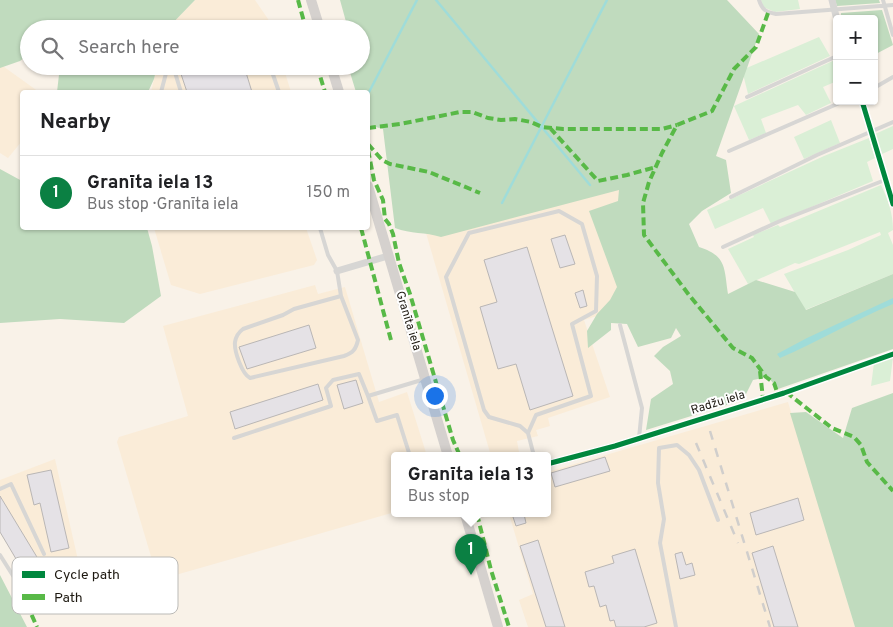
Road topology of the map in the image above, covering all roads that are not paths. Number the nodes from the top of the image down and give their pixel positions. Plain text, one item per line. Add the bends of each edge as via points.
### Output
1 (311, 0) edge
2 (759, 0) edge
3 (832, 0) edge
4 (883, 0) edge
5 (893, 5) edge
6 (884, 6) junction
7 (834, 10) junction
8 (836, 15) edge
9 (317, 20) edge
10 (893, 35) edge
11 (833, 58) edge
12 (166, 75) edge
13 (176, 75) edge
14 (273, 75) edge
15 (334, 75) edge
16 (893, 77) edge
17 (878, 86) edge
18 (162, 90) edge
19 (180, 90) edge
20 (277, 90) edge
21 (338, 90) edge
22 (747, 97) dead end
23 (835, 105) edge
24 (863, 105) edge
25 (893, 122) edge
26 (871, 133) junction
27 (728, 151) dead end
28 (885, 180) junction
29 (370, 193) edge
30 (731, 197) dead end
31 (893, 204) edge
32 (321, 230) edge
33 (723, 247) dead end
34 (388, 256) junction
35 (337, 271) junction
36 (341, 296) junction
37 (620, 325) dead end
38 (893, 354) edge
39 (425, 379) junction
40 (368, 396) junction
41 (528, 433) junction
42 (234, 438) dead end
43 (639, 438) junction
44 (409, 452) edge
45 (447, 452) edge
46 (533, 452) edge
47 (551, 463) edge
48 (0, 488) edge
49 (466, 517) edge
50 (718, 520) dead end
51 (44, 554) dead end
52 (0, 555) edge
53 (12, 574) edge
54 (498, 627) edge
55 (676, 627) edge

1 - 9 main road
2 - 7 lane via 767,13
3 - 7 street
4 - 6 lane
5 - 6 lane
6 - 7 lane
6 - 10 lane
7 - 8 street
11 - 22 lane
12 - 18 lane
13 - 19 lane
14 - 20 lane
15 - 21 main road
16 - 17 lane
23 - 27 lane
24 - 26 street
25 - 26 lane
26 - 28 street
26 - 30 lane
28 - 31 street
28 - 33 lane
29 - 34 main road, Granīta iela
32 - 35 lane
34 - 35 street
34 - 39 main road, Granīta iela
35 - 36 lane
36 - 36 lane via 358,340 354,351 250,378 245,376 235,344 243,329 291,310
37 - 43 lane via 642,408
38 - 43 street, Radžu iela via 784,393
39 - 40 lane
39 - 45 main road, Granīta iela
40 - 42 lane via 359,374 333,380 326,388 331,406
40 - 44 lane via 377,422 397,415
41 - 41 lane via 520,426 489,416 484,410 446,277 469,233 559,211 582,224 597,276 596,310 572,324 592,396 536,415
41 - 46 lane
43 - 47 street, Radžu iela
48 - 51 lane via 11,484
49 - 54 main road
50 - 55 lane via 699,470 689,454 677,445 660,448 658,483 664,519 660,543
52 - 53 lane

